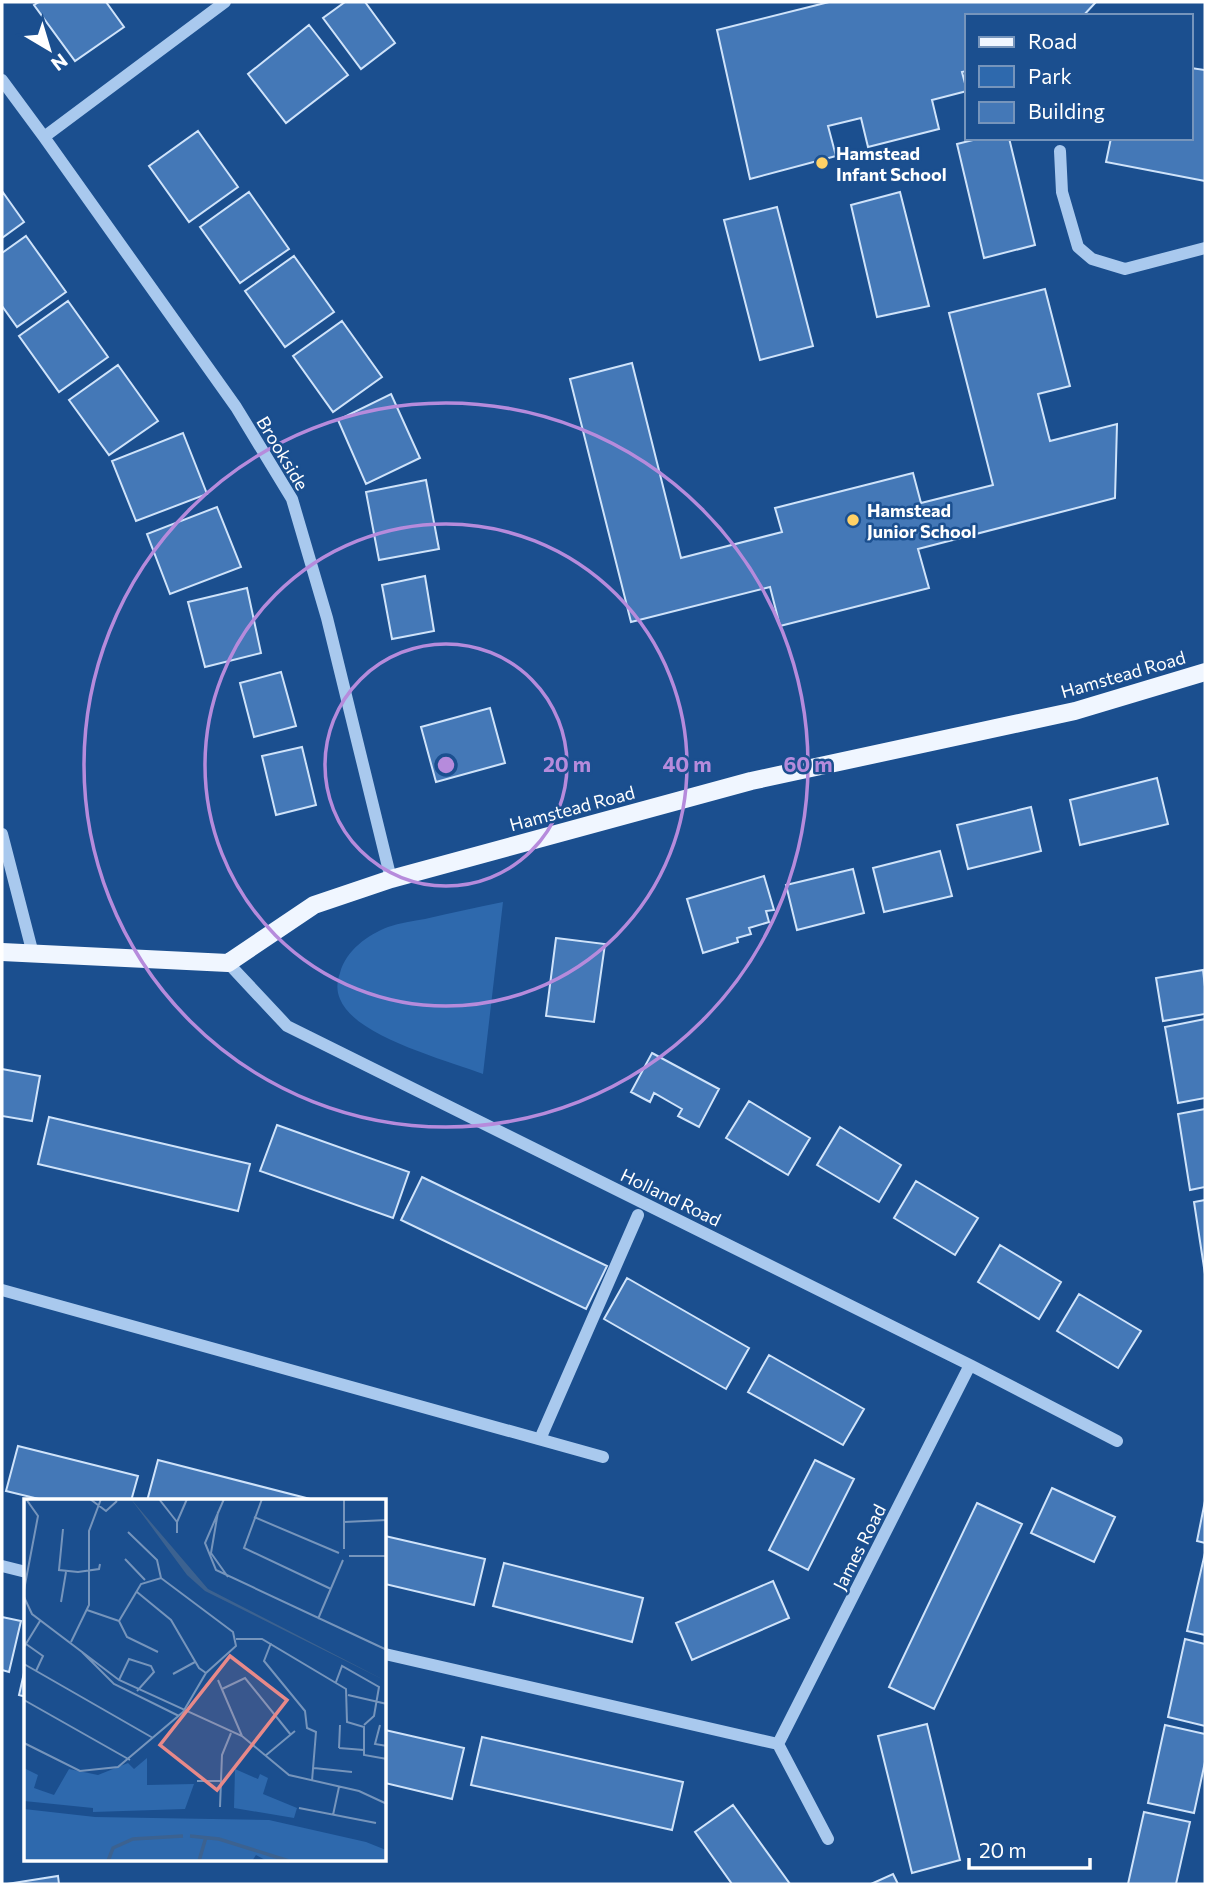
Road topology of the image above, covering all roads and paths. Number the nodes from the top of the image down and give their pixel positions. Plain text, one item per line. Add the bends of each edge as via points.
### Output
1 (225, 2) edge
2 (2, 80) edge
3 (44, 137) junction
4 (1060, 151) dead end
5 (1205, 248) edge
6 (1205, 672) edge
7 (2, 834) edge
8 (391, 879) junction
9 (2, 952) edge
10 (33, 954) junction
11 (228, 963) junction
12 (638, 1215) dead end
13 (2, 1290) edge
14 (970, 1365) junction
15 (540, 1439) junction
16 (1117, 1441) dead end
17 (603, 1457) dead end
18 (2, 1566) edge
19 (24, 1572) edge
20 (387, 1654) edge
21 (778, 1744) junction
22 (828, 1839) dead end

1 - 3 street
2 - 3 street, Brookside
3 - 8 street, Brookside via 236,407 292,499 327,618
4 - 5 street via 1062,192 1078,247 1093,259 1125,269
6 - 8 main road, Hamstead Road via 1075,711 751,781
7 - 10 street
8 - 11 main road, Hamstead Road via 314,905
9 - 10 main road
10 - 11 main road
11 - 14 street, Holland Road via 287,1026
12 - 15 street
13 - 15 street
14 - 16 street, Holland Road
14 - 21 street, James Road
15 - 17 street
18 - 19 street
20 - 21 street
21 - 22 street

